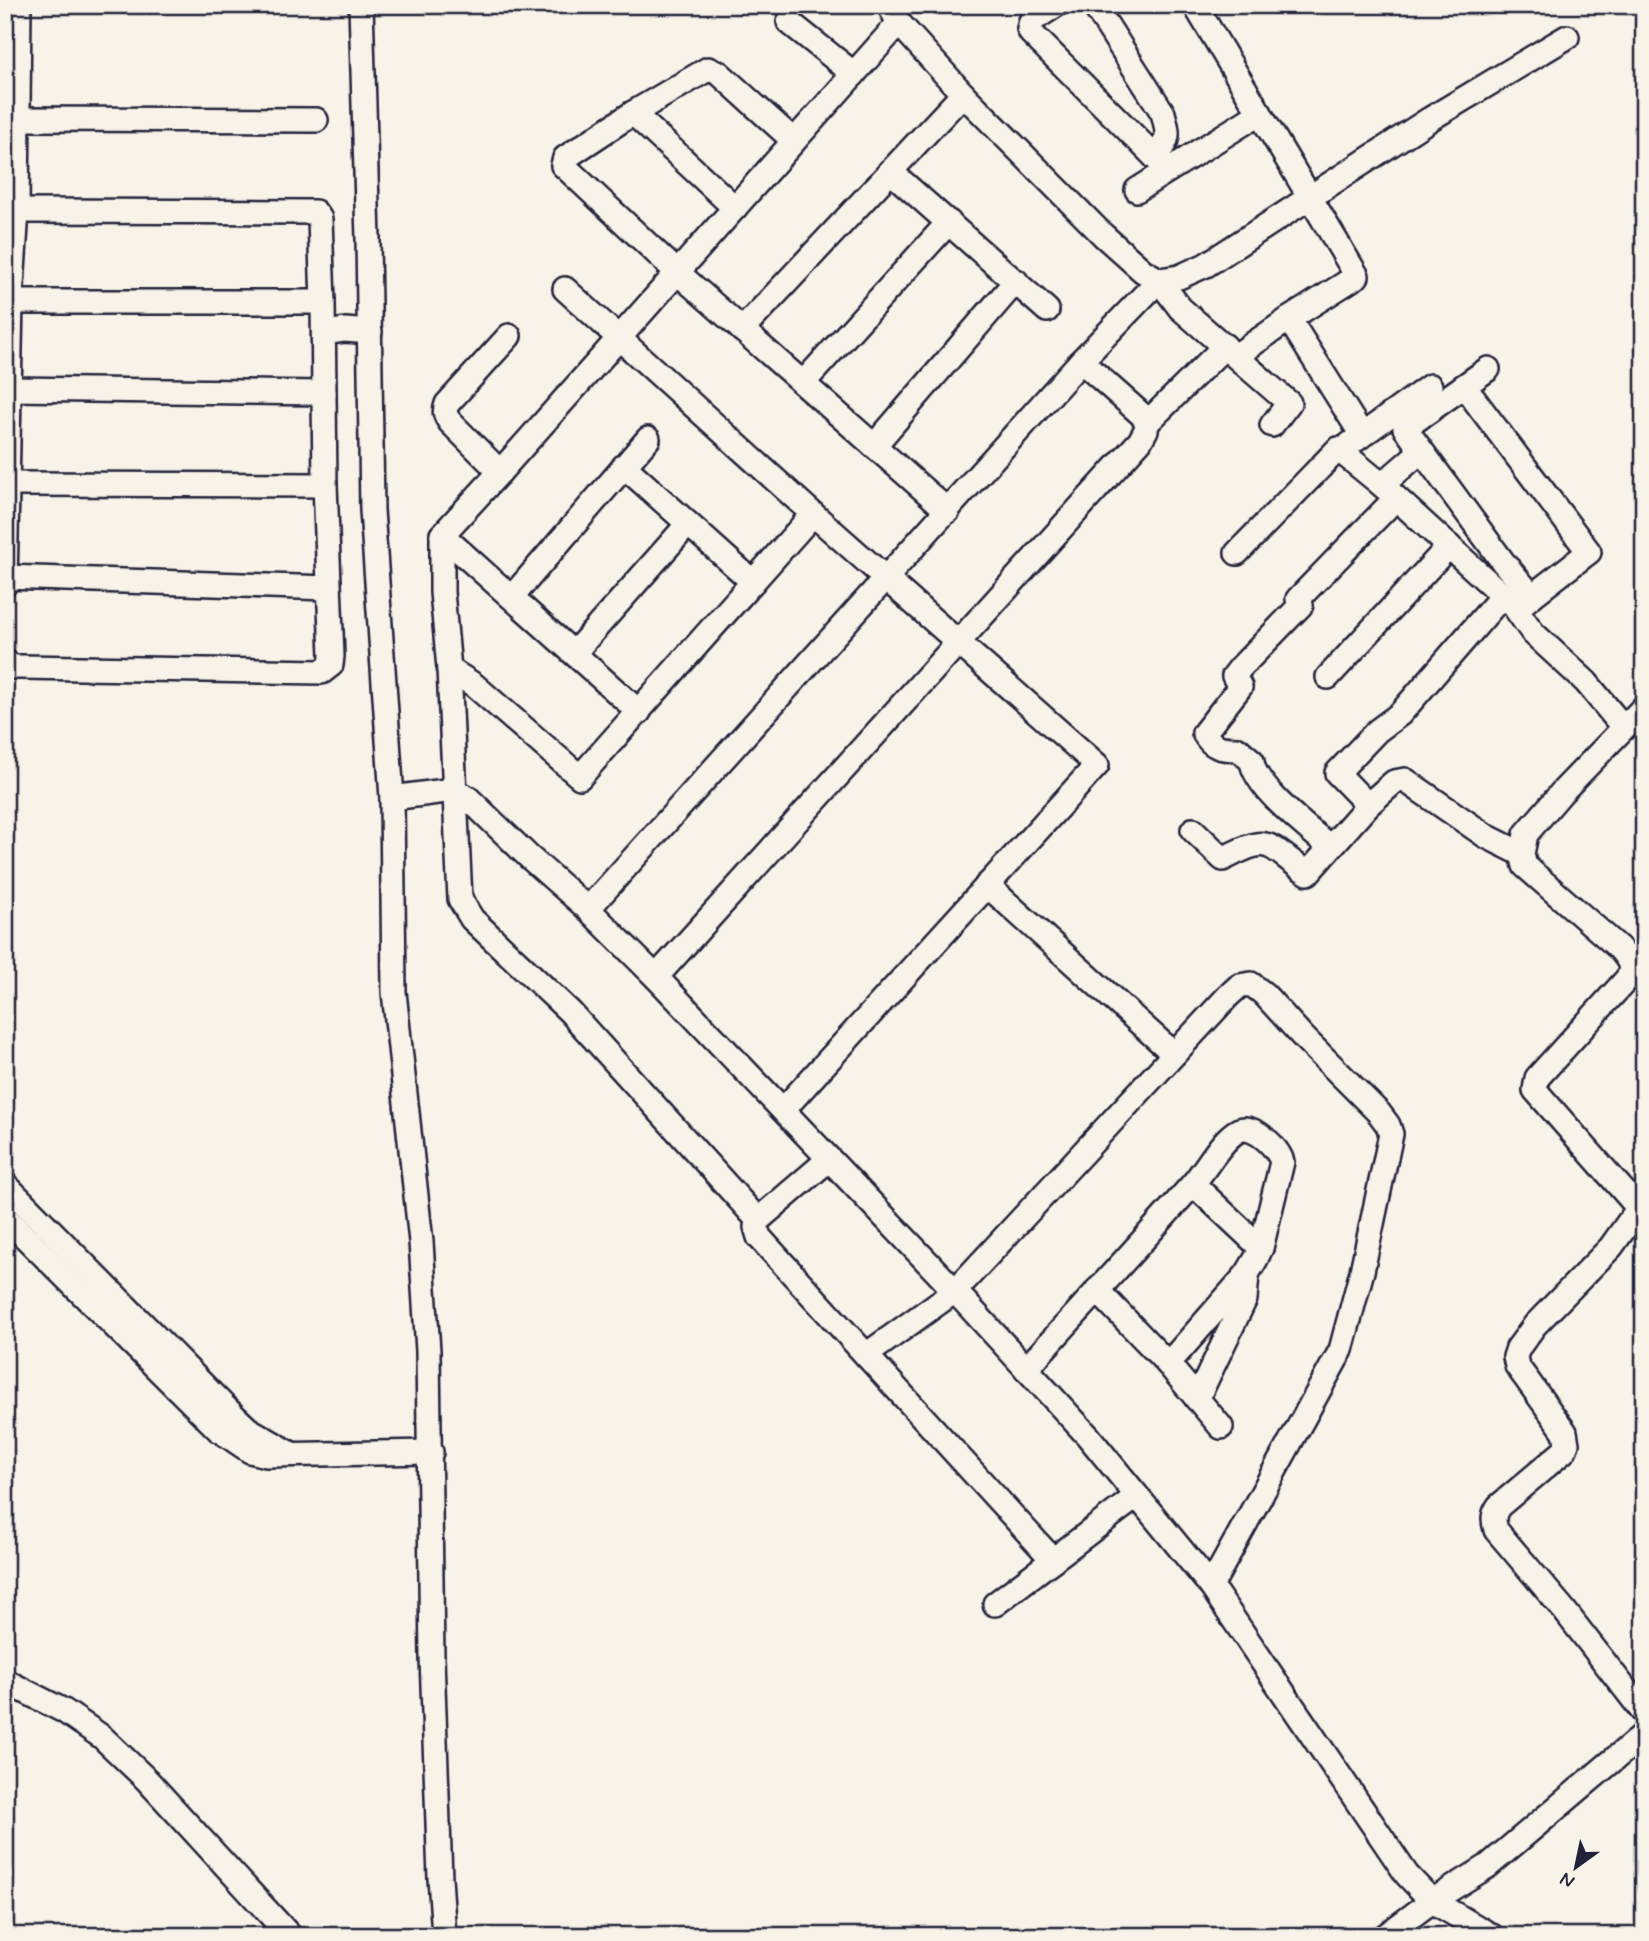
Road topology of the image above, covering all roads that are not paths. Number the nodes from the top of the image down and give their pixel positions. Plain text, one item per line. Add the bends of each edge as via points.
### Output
1 (19, 5) edge
2 (360, 5) edge
3 (1056, 5) edge
4 (1094, 5) edge
5 (1195, 5) edge
6 (894, 14) edge
7 (789, 22) dead end
8 (1567, 37) dead end
9 (854, 74) junction
10 (963, 94) junction
11 (633, 113) junction
12 (1261, 113) junction
13 (16, 119) junction
14 (316, 120) dead end
15 (794, 141) junction
16 (1161, 164) junction
17 (890, 171) junction
18 (1137, 190) dead end
19 (1312, 197) junction
20 (735, 208) junction
21 (18, 211) junction
22 (949, 222) junction
23 (678, 273) junction
24 (1159, 280) junction
25 (1017, 281) junction
26 (565, 289) dead end
27 (8, 301) edge
28 (324, 302) junction
29 (1047, 310) dead end
30 (1289, 319) junction
31 (743, 330) junction
32 (350, 331) junction
33 (509, 336) dead end
34 (619, 338) junction
35 (1231, 351) junction
36 (1081, 361) junction
37 (1488, 369) dead end
38 (803, 383) junction
39 (1430, 386) dead end
40 (1464, 386) junction
41 (10, 389) junction
42 (324, 393) junction
43 (1147, 423) junction
44 (1272, 425) dead end
45 (648, 439) dead end
46 (874, 446) junction
47 (1421, 451) junction
48 (624, 466) junction
49 (500, 472) junction
50 (8, 484) junction
51 (325, 485) junction
52 (1389, 491) junction
53 (948, 512) junction
54 (813, 514) junction
55 (688, 524) junction
56 (442, 535) junction
57 (1449, 546) junction
58 (1237, 553) dead end
59 (6, 577) edge
60 (887, 578) junction
61 (753, 582) junction
62 (5, 584) edge
63 (329, 588) junction
64 (512, 597) junction
65 (1517, 600) junction
66 (959, 642) junction
67 (573, 653) junction
68 (5, 661) edge
69 (449, 669) junction
70 (1328, 677) dead end
71 (1644, 706) edge
72 (639, 712) junction
73 (1623, 727) junction
74 (453, 790) junction
75 (392, 798) junction
76 (1368, 804) junction
77 (1193, 830) dead end
78 (1330, 847) junction
79 (1522, 854) junction
80 (987, 885) junction
81 (588, 909) junction
82 (656, 977) junction
83 (1174, 1054) junction
84 (783, 1110) junction
85 (828, 1160) junction
86 (5, 1184) edge
87 (1193, 1184) junction
88 (5, 1217) edge
89 (758, 1220) junction
90 (1261, 1248) junction
91 (1247, 1274) junction
92 (1097, 1290) junction
93 (955, 1291) junction
94 (866, 1355) junction
95 (1168, 1364) junction
96 (1026, 1368) junction
97 (1197, 1399) junction
98 (1221, 1427) dead end
99 (431, 1452) junction
100 (291, 1454) junction
101 (1137, 1496) junction
102 (1053, 1560) junction
103 (1211, 1586) junction
104 (995, 1604) dead end
105 (5, 1681) edge
106 (1644, 1713) edge
107 (1644, 1734) edge
108 (1432, 1901) junction
109 (290, 1936) edge
110 (444, 1936) edge
111 (1385, 1936) edge
112 (1492, 1936) edge

1 - 13 street
2 - 32 street via 364,72
3 - 16 street via 1031,21 1031,33
4 - 16 street via 1163,113 1168,141
5 - 12 street
6 - 9 street
6 - 10 street
7 - 9 street
8 - 19 street
9 - 15 street
10 - 17 street
10 - 24 street via 1103,235
11 - 15 street via 708,69 719,73
11 - 20 street
11 - 23 street via 565,158 563,165
12 - 16 street
12 - 19 street
13 - 14 street
13 - 21 street
15 - 20 street
16 - 18 street
17 - 22 street
17 - 31 street
19 - 24 street via 1206,265
19 - 30 street via 1357,276
20 - 23 street
21 - 27 street
21 - 28 street via 315,212 320,219
22 - 25 street
22 - 38 street
23 - 31 street
23 - 34 street
24 - 35 street via 1180,309
24 - 36 street
25 - 29 street
25 - 46 street
26 - 34 street
27 - 28 street
27 - 41 street
28 - 32 street
30 - 35 street
30 - 39 street via 1355,440
31 - 38 street
32 - 42 street
32 - 75 street via 372,510
33 - 49 street via 445,410 450,422
34 - 49 street
34 - 54 street
35 - 43 street
35 - 44 street via 1289,403
36 - 43 street
36 - 53 street
37 - 40 street
38 - 46 street
40 - 47 street via 1405,428
40 - 65 street via 1589,552
41 - 42 street
41 - 50 street
42 - 51 street
43 - 66 street via 1140,441
45 - 48 street
46 - 53 street
47 - 52 street
47 - 65 street via 1503,562
48 - 55 street
48 - 64 street
49 - 56 street
50 - 51 street
50 - 59 street
51 - 63 street
52 - 57 street
52 - 58 street via 1338,449
52 - 78 street via 1298,599 1301,605 1234,676 1240,687 1204,733 1209,742 1222,749 1238,749 1252,761 1253,771 1288,811
53 - 60 street
54 - 60 street
54 - 61 street
55 - 61 street
55 - 67 street
56 - 64 street
56 - 69 street
57 - 65 street
57 - 70 street
59 - 62 street
59 - 63 street
60 - 66 street
60 - 81 street
61 - 72 street
63 - 68 street via 332,656 331,665 321,672 12,667
64 - 67 street
65 - 73 street via 1533,633 1586,682
65 - 76 street via 1337,773
66 - 80 street via 1097,765
66 - 82 street
67 - 72 street
69 - 72 street via 474,685 580,777
69 - 74 street
71 - 73 street
73 - 79 street via 1526,834
74 - 75 street
74 - 81 street via 468,798
74 - 89 street via 464,909 570,1012
75 - 99 street via 394,992 421,1242
76 - 78 street
76 - 79 street via 1394,782 1405,780 1486,836
77 - 78 street via 1223,859 1246,846 1275,846 1308,873
79 - 106 street via 1525,866 1631,963 1627,979 1534,1083 1535,1090 1635,1204 1636,1212 1611,1247 1518,1348 1517,1366 1565,1432 1567,1444 1499,1506 1494,1521 1496,1530
80 - 83 street
80 - 84 street
81 - 82 street
82 - 84 street
83 - 93 street
83 - 103 street via 1239,985 1251,984 1379,1113 1391,1134 1341,1350
84 - 85 street
85 - 89 street
85 - 93 street
86 - 100 street via 248,1429
87 - 90 street
87 - 90 street via 1236,1132 1250,1129 1269,1143 1282,1162
87 - 92 street
88 - 100 street via 219,1430 250,1451
89 - 94 street via 759,1237
90 - 91 street
91 - 95 street
91 - 97 street via 1245,1299
92 - 95 street
92 - 96 street
93 - 94 street
93 - 96 street
94 - 102 street
95 - 97 street
96 - 101 street
97 - 98 street
99 - 100 street
99 - 110 street via 432,1658
101 - 102 street
101 - 103 street
102 - 104 street
103 - 108 street via 1407,1875
105 - 109 street via 64,1711 102,1737
107 - 108 street via 1488,1866
108 - 111 street
108 - 112 street

